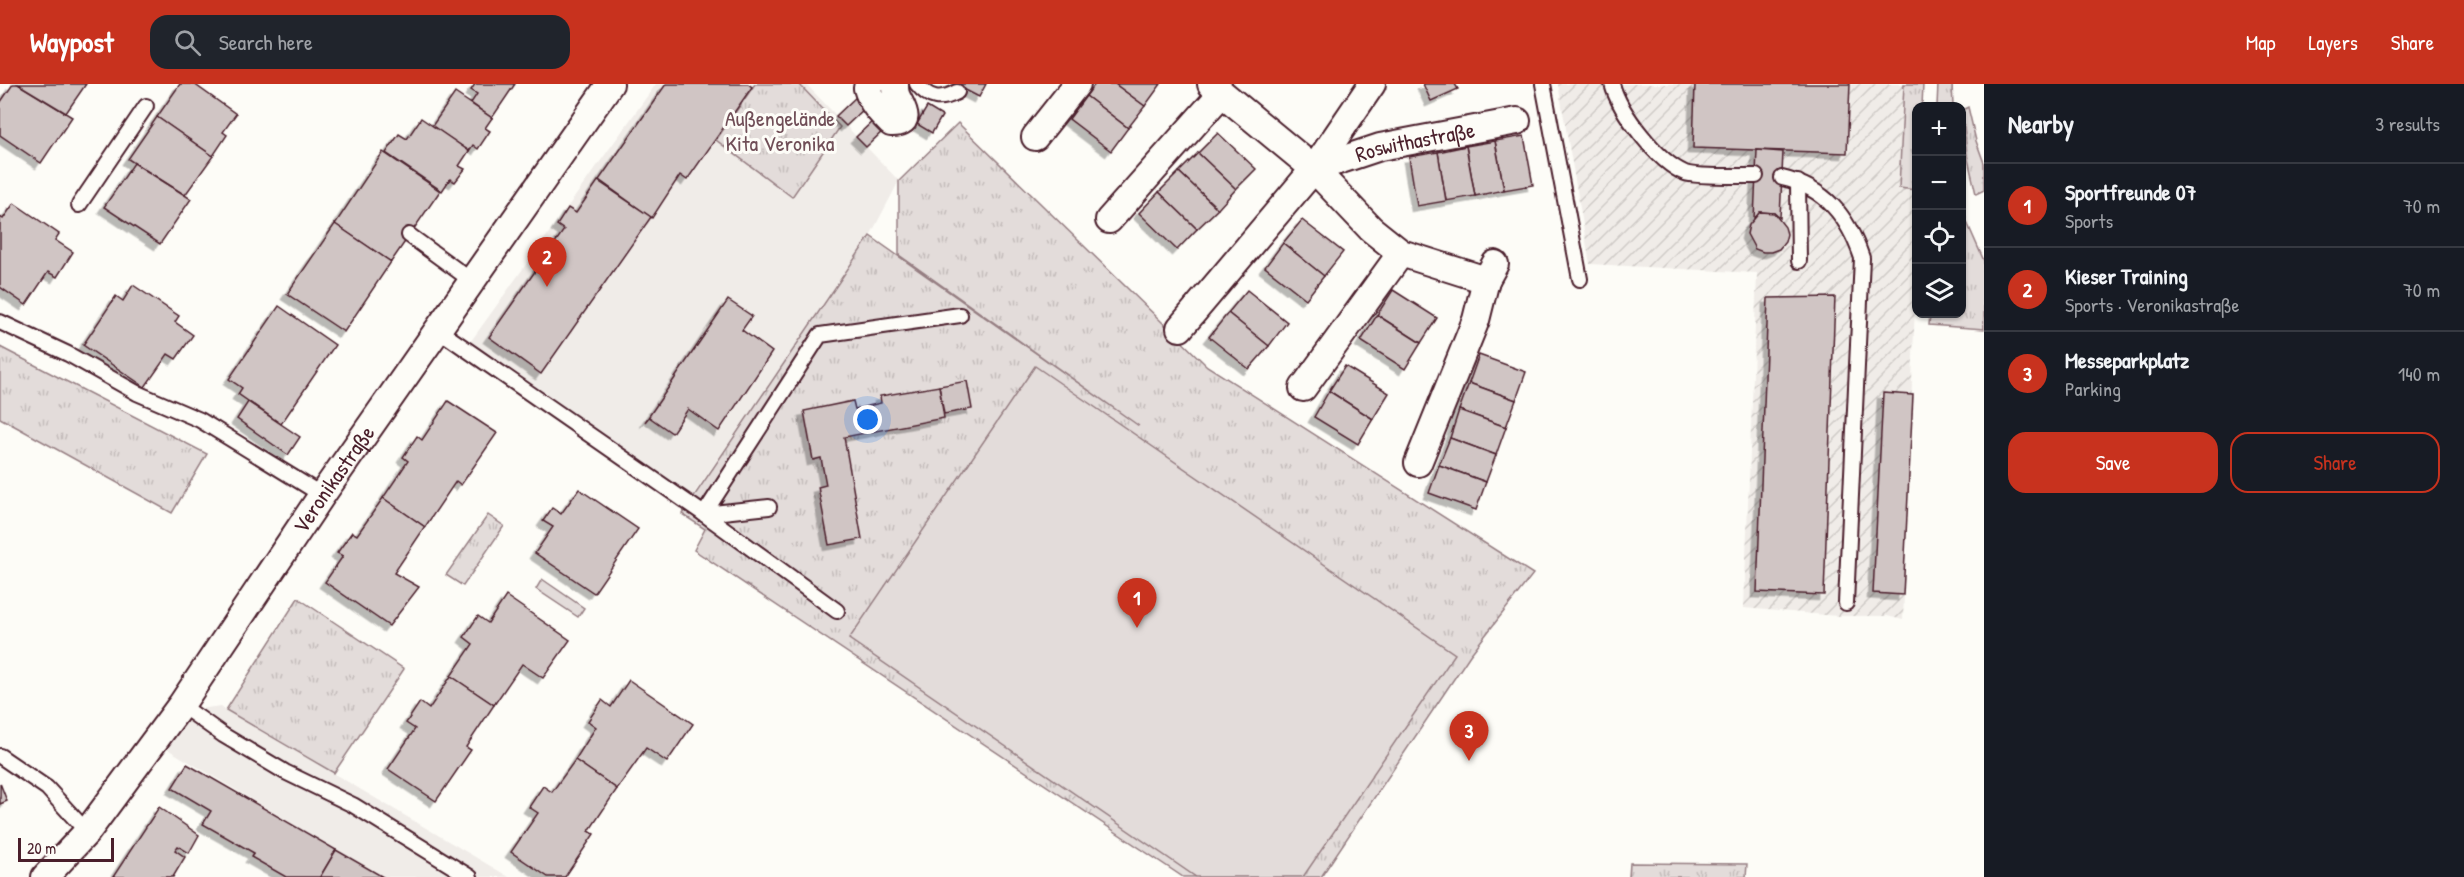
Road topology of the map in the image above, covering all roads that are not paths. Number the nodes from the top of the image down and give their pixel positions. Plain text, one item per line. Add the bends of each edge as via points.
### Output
1 (610, 84) edge
2 (870, 84) edge
3 (895, 84) edge
4 (917, 84) edge
5 (1077, 84) edge
6 (1372, 84) edge
7 (1543, 84) edge
8 (1612, 84) edge
9 (1216, 89) edge
10 (957, 92) dead end
11 (146, 106) dead end
12 (1517, 121) dead end
13 (1035, 137) dead end
14 (1314, 169) junction
15 (1756, 177) dead end
16 (1782, 178) dead end
17 (1798, 182) junction
18 (79, 205) dead end
19 (1109, 220) dead end
20 (409, 235) dead end
21 (1401, 253) junction
22 (1799, 261) dead end
23 (1580, 279) dead end
24 (472, 281) junction
25 (960, 315) dead end
26 (0, 322) edge
27 (1180, 328) dead end
28 (437, 329) junction
29 (1303, 388) dead end
30 (1418, 464) dead end
31 (322, 495) junction
32 (769, 507) dead end
33 (704, 514) junction
34 (1846, 603) dead end
35 (837, 611) dead end
36 (181, 705) junction
37 (0, 756) edge
38 (87, 832) junction
39 (50, 875) edge
40 (470, 877) edge

1 - 24 street, Veronikastraße
2 - 3 street via 869,97 877,109 891,123 897,123 902,120 904,107 896,96
4 - 10 lane via 926,95 936,98
5 - 13 street
6 - 14 street, Roswithastraße
7 - 23 lane
8 - 15 lane via 1643,138 1686,174
9 - 14 street, Roswithastraße
9 - 19 street, Roswithastraße
11 - 18 lane
12 - 14 street, Roswithastraße via 1380,147
14 - 21 street, Roswithastraße via 1371,229
14 - 27 street, Roswithastraße
16 - 17 lane
17 - 22 lane
17 - 34 lane via 1845,218 1862,258
20 - 24 lane
21 - 29 street
21 - 30 street, Roswithastraße via 1491,272 1476,320
24 - 28 street, Veronikastraße
25 - 33 lane via 820,334
26 - 31 lane via 68,354 136,393 200,420
28 - 31 street, Veronikastraße
28 - 33 lane
31 - 36 street, Veronikastraße
32 - 33 lane
33 - 35 lane
36 - 38 street, Veronikastraße
36 - 40 lane via 276,767 352,805
37 - 38 lane via 47,788
38 - 39 street, Veronikastraße

